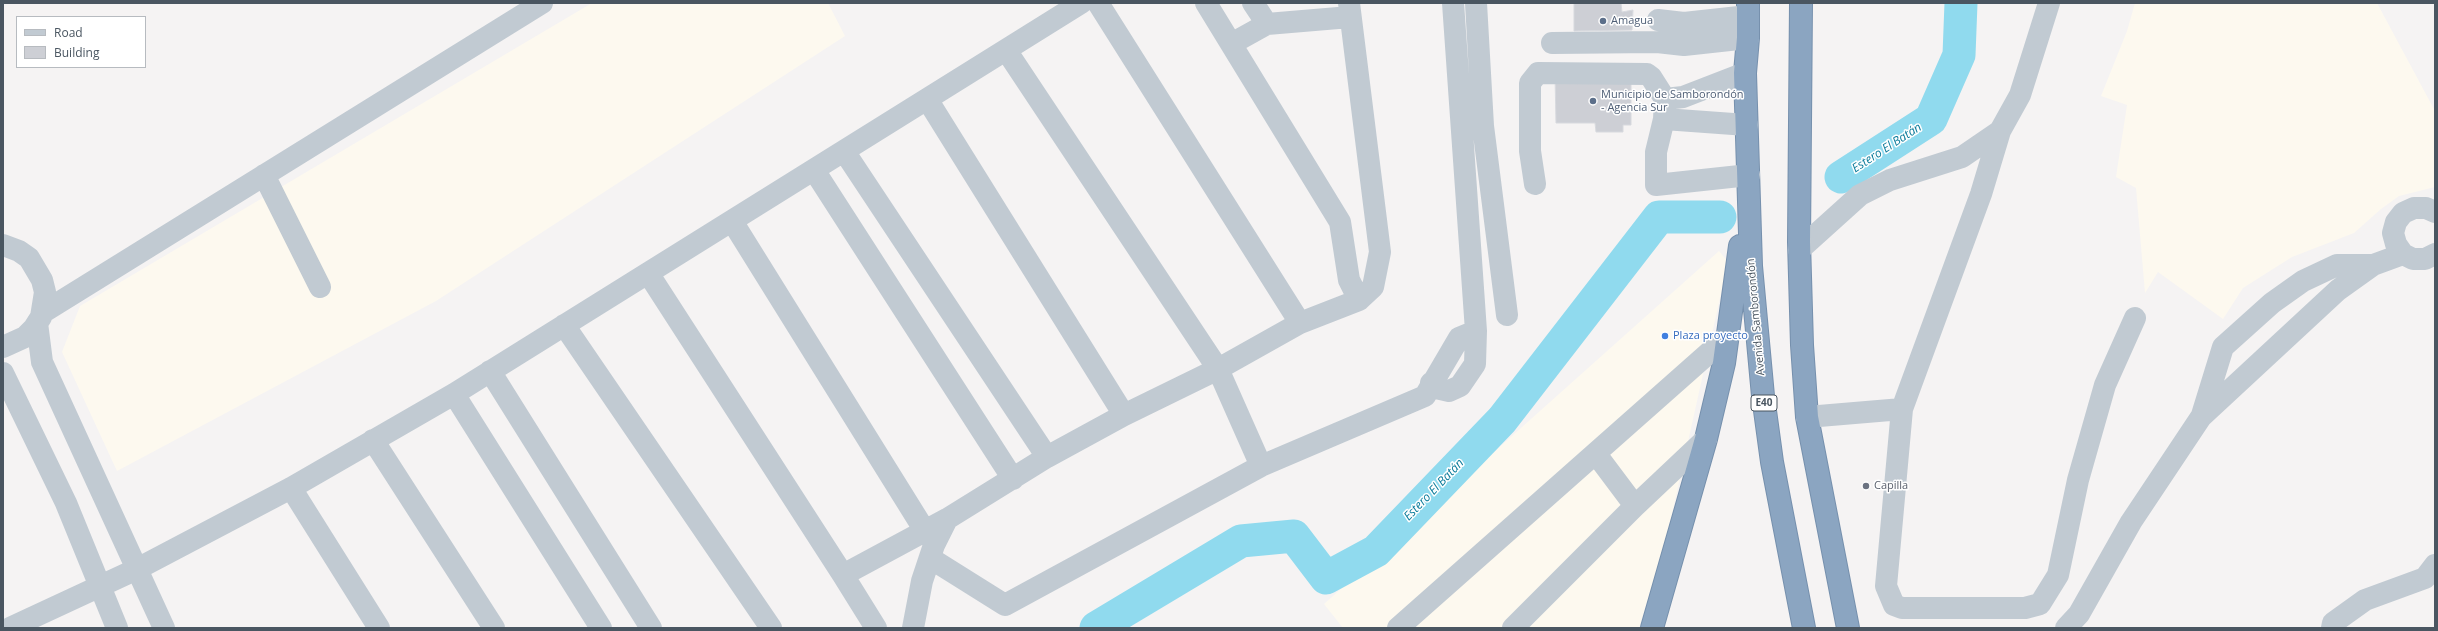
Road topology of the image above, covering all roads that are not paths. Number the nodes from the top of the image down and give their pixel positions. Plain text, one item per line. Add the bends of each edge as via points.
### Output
1 (542, 3) edge
2 (1081, 3) edge
3 (1098, 3) edge
4 (1206, 3) edge
5 (1253, 3) edge
6 (1453, 3) edge
7 (1476, 3) edge
8 (1801, 3) edge
9 (2048, 3) edge
10 (1350, 10) edge
11 (1748, 10) edge
12 (1658, 12) edge
13 (1267, 24) junction
14 (1748, 38) junction
15 (1657, 42) junction
16 (1552, 43) dead end
17 (1231, 44) junction
18 (1006, 50) junction
19 (1744, 73) junction
20 (927, 99) junction
21 (1665, 109) junction
22 (1747, 125) junction
23 (2000, 131) junction
24 (844, 151) junction
25 (814, 170) junction
26 (264, 175) junction
27 (1749, 175) junction
28 (1535, 184) dead end
29 (2435, 212) edge
30 (732, 221) junction
31 (3, 245) edge
32 (1799, 250) junction
33 (2403, 254) junction
34 (2435, 254) edge
35 (2373, 265) junction
36 (648, 273) junction
37 (320, 287) dead end
38 (1359, 300) junction
39 (1507, 315) dead end
40 (39, 318) junction
41 (2135, 318) dead end
42 (1300, 324) junction
43 (564, 325) junction
44 (1729, 335) junction
45 (3, 347) edge
46 (1218, 369) junction
47 (490, 372) junction
48 (3, 373) edge
49 (454, 394) junction
50 (1902, 409) junction
51 (1124, 415) junction
52 (1807, 417) junction
53 (2201, 417) junction
54 (1706, 439) junction
55 (373, 440) junction
56 (1596, 454) junction
57 (1048, 456) junction
58 (1261, 466) junction
59 (1013, 479) junction
60 (291, 488) junction
61 (1635, 506) junction
62 (947, 519) junction
63 (925, 531) junction
64 (930, 558) junction
65 (2435, 566) edge
66 (137, 569) junction
67 (844, 575) junction
68 (99, 586) junction
69 (10, 628) edge
70 (117, 628) edge
71 (164, 628) edge
72 (379, 628) edge
73 (494, 628) edge
74 (601, 628) edge
75 (651, 628) edge
76 (771, 628) edge
77 (876, 628) edge
78 (913, 628) edge
79 (1398, 628) edge
80 (1514, 628) edge
81 (1652, 628) edge
82 (1804, 628) edge
83 (1848, 628) edge
84 (2066, 628) edge
85 (2332, 628) edge

1 - 26 street
2 - 18 street
3 - 42 street
4 - 17 street
5 - 13 street
6 - 58 street via 1476,331 1475,364 1460,386 1449,391 1436,388 1431,383 1425,396
7 - 39 street via 1483,126
8 - 32 highway
9 - 23 street via 2020,95
10 - 13 street
10 - 38 street via 1380,252 1373,287
11 - 12 street via 1684,22
11 - 14 highway, Avenida Samborondón / E40
12 - 15 street
13 - 17 street
14 - 15 street via 1684,46
14 - 19 highway, Avenida Samborondón / E40
15 - 16 street
17 - 38 street via 1340,222 1349,280
18 - 20 street
18 - 46 street
19 - 21 street via 1683,97
19 - 22 highway, Avenida Samborondón / E40
20 - 24 street
20 - 51 street
21 - 22 street
21 - 27 street via 1656,152 1656,185
21 - 28 street via 1647,74 1538,73 1530,83 1530,151
22 - 27 highway, Avenida Samborondón / E40
23 - 32 street via 1962,157 1890,180 1860,195
23 - 50 street via 1978,201
24 - 25 street
24 - 57 street
25 - 30 street
25 - 59 street
26 - 37 street
26 - 40 street
27 - 44 highway
27 - 82 highway, Avenida Samborondón / E40 via 1751,266 1763,396 1772,462
29 - 33 street via 2426,208 2414,208 2403,212 2396,222 2393,233 2396,244
30 - 36 street
30 - 63 street
31 - 40 street via 19,251 37,268 45,292
32 - 52 highway
33 - 34 street via 2413,259 2425,259
33 - 35 street
35 - 53 street via 2338,290
35 - 53 street via 2337,265 2303,281 2272,303 2223,347
36 - 43 street
36 - 67 street
38 - 42 street
40 - 45 street via 25,337
40 - 66 street via 42,362
41 - 50 street via 2105,385 2078,480 2058,575 2040,604 2025,608 1902,608 1894,605 1886,586
42 - 46 street
43 - 47 street
43 - 76 street
44 - 54 highway
44 - 56 street
46 - 51 street
46 - 58 street
47 - 49 street
47 - 75 street
48 - 68 street via 66,503
49 - 55 street
49 - 74 street
50 - 52 street
51 - 57 street
52 - 83 highway
53 - 84 street via 2132,522 2079,614
54 - 61 street
54 - 81 highway
55 - 60 street
55 - 73 street
56 - 61 street
56 - 79 street
57 - 59 street
58 - 64 street via 1005,605
59 - 62 street
60 - 66 street
60 - 72 street
61 - 80 street
62 - 63 street
62 - 64 street
63 - 67 street
64 - 78 street via 922,581
65 - 85 street via 2425,578 2365,600 2333,623
66 - 68 street
66 - 71 street
67 - 77 street
68 - 69 street
68 - 70 street

